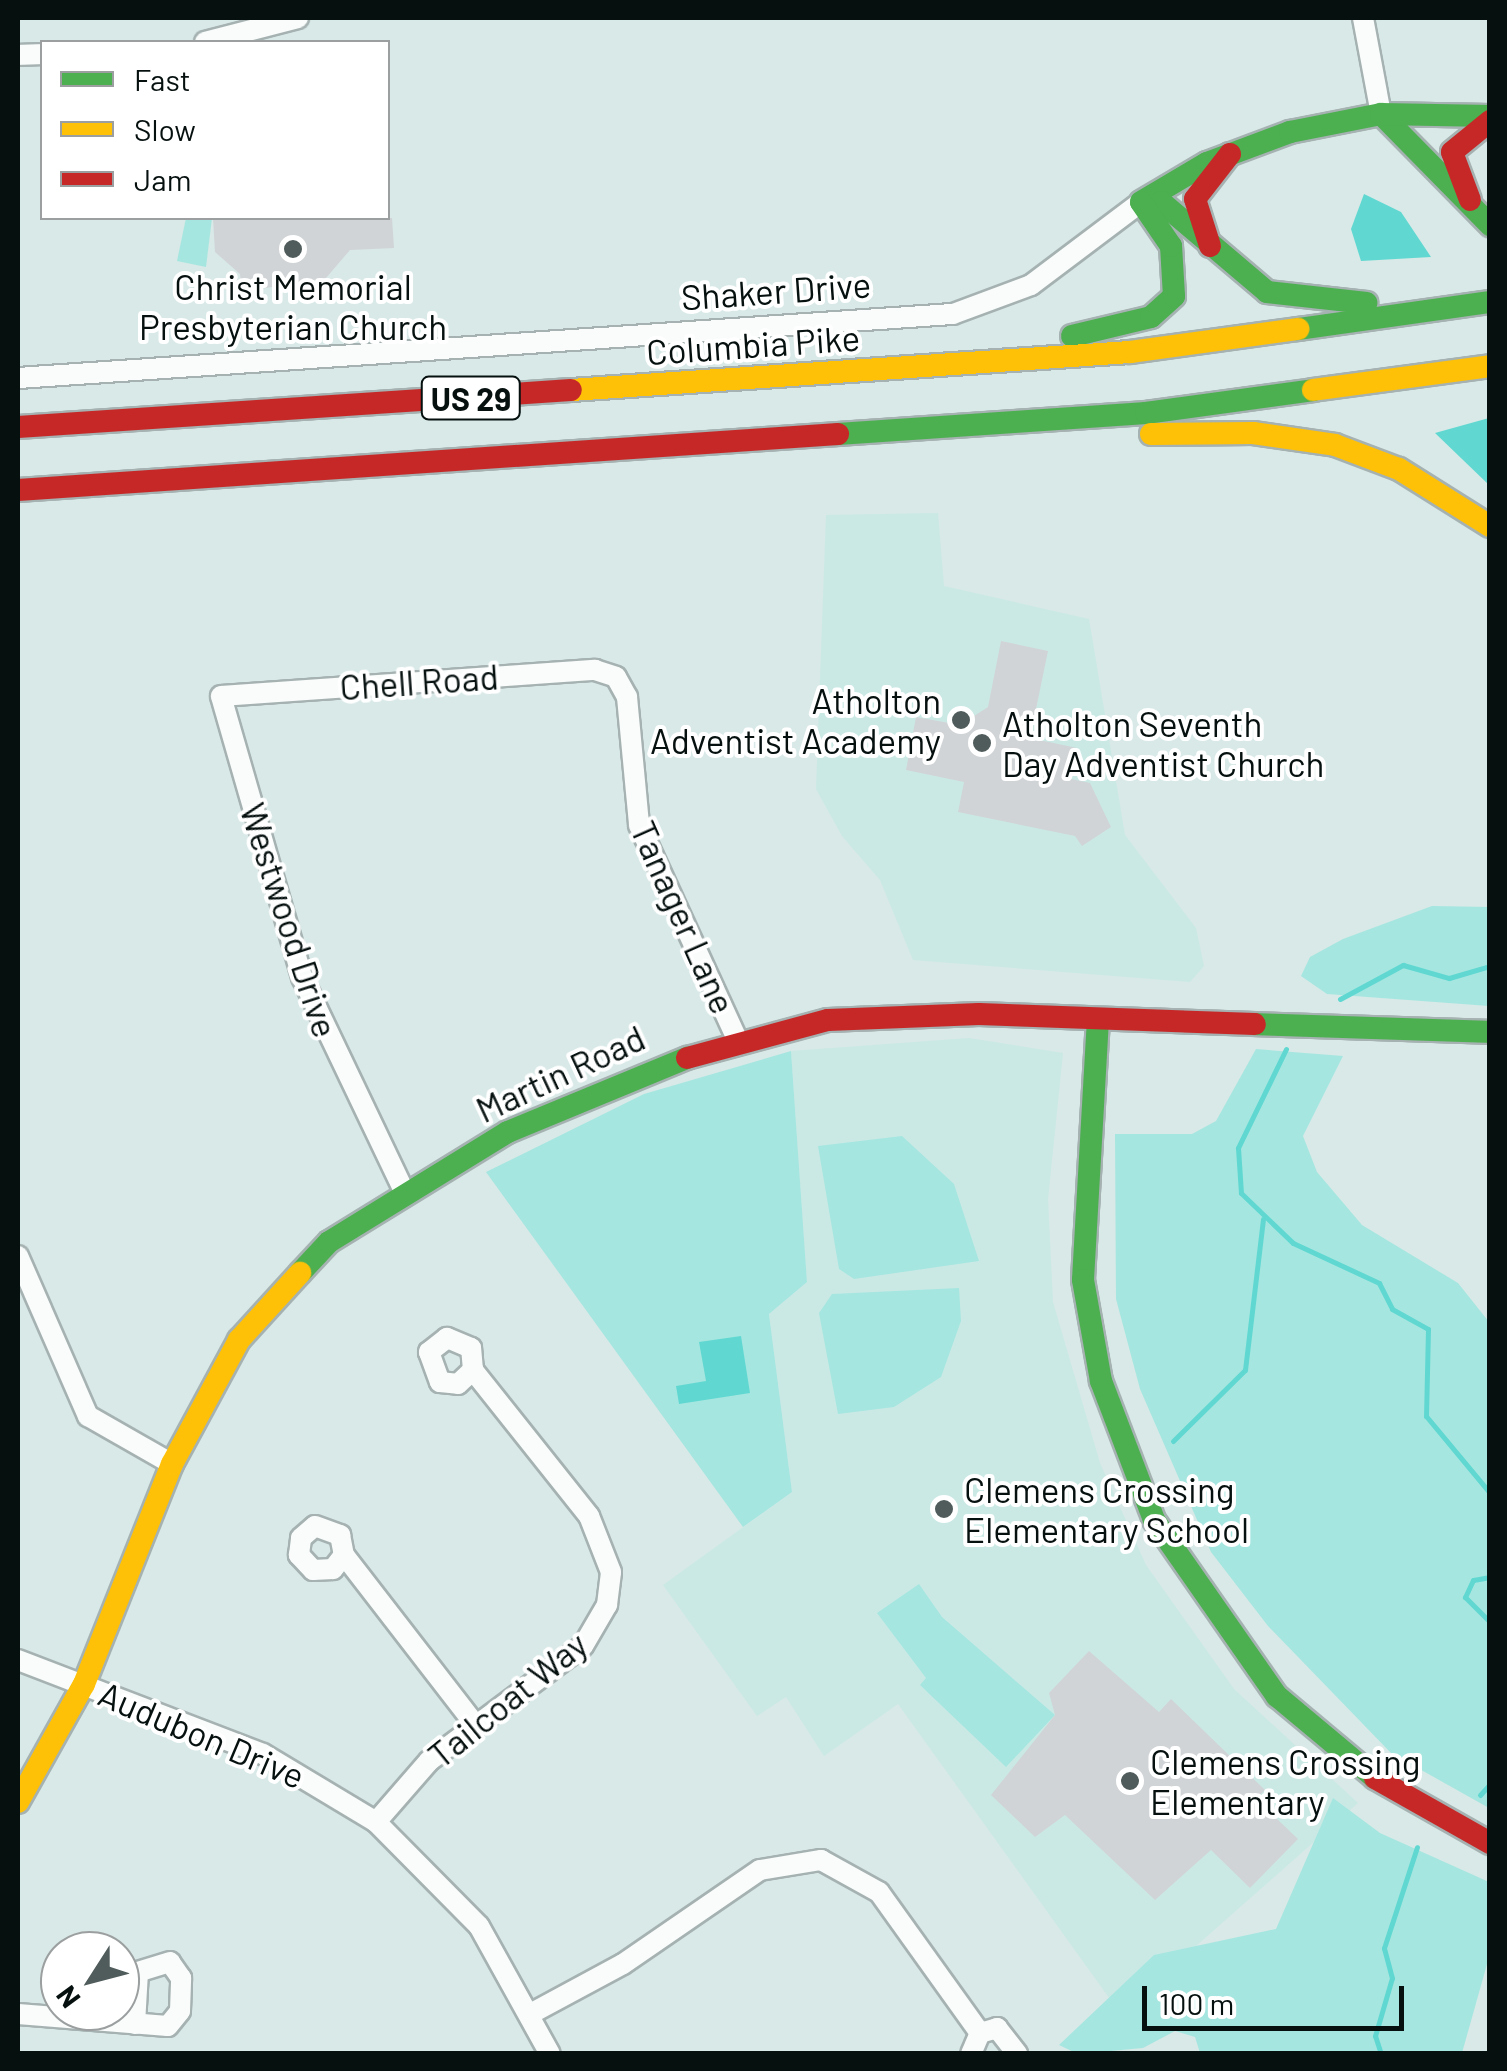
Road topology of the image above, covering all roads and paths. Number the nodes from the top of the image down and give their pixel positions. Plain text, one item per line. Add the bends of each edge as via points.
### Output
1 (298, 18) edge
2 (1364, 18) edge
3 (213, 40) edge
4 (1381, 114) junction
5 (1490, 118) edge
6 (1230, 154) junction
7 (1146, 198) junction
8 (1484, 220) edge
9 (1220, 261) junction
10 (1481, 303) edge
11 (1490, 366) edge
12 (926, 368) junction
13 (18, 378) edge
14 (18, 427) edge
15 (838, 435) junction
16 (18, 490) edge
17 (1490, 526) edge
18 (616, 677) joint
19 (220, 696) joint
20 (1098, 1018) junction
21 (1490, 1032) edge
22 (737, 1039) junction
23 (404, 1191) junction
24 (18, 1256) edge
25 (473, 1370) dead end
26 (172, 1464) junction
27 (344, 1555) dead end
28 (18, 1660) edge
29 (84, 1684) junction
30 (476, 1726) junction
31 (18, 1802) edge
32 (376, 1822) junction
33 (1490, 1844) edge
34 (532, 2013) junction
35 (980, 2033) junction
36 (550, 2054) edge
37 (971, 2054) edge
38 (1016, 2054) edge

1 - 3 street
2 - 4 street
4 - 5 main road, Shaker Drive
4 - 6 main road, Shaker Drive
4 - 8 main road
5 - 8 main road via 1452,152
6 - 7 main road, Shaker Drive
6 - 9 main road via 1196,199 1199,229
7 - 9 main road
7 - 12 main road via 1177,266 1164,308 1133,324
7 - 13 street, Shaker Drive via 1031,285 953,314
9 - 10 main road via 1267,292 1305,302
10 - 12 main road, Columbia Pike / US 29 via 1130,352
11 - 15 main road, US 29 via 1146,413
12 - 14 main road, Columbia Pike / US 29
15 - 16 main road, US 29
15 - 17 main road via 1292,437 1399,469
18 - 19 street, Chell Road via 595,670
18 - 22 street, Tanager Lane via 627,696 639,826
19 - 23 street, Westwood Drive via 302,977
20 - 21 main road, Martin Road
20 - 22 main road, Martin Road via 914,1013
20 - 33 main road via 1083,1280 1101,1380 1154,1520 1218,1623 1289,1707 1390,1790
22 - 23 main road, Martin Road via 575,1099
23 - 26 main road, Martin Road via 329,1242 264,1308 215,1375
24 - 26 street via 88,1416
25 - 30 street, Tailcoat Way via 590,1516 611,1572 607,1605 582,1646
26 - 29 main road, Martin Road
27 - 30 street
28 - 29 street, Audubon Drive
29 - 31 main road, Martin Road
29 - 32 street, Audubon Drive via 263,1754
30 - 32 street, Tailcoat Way via 414,1776
32 - 34 street, Audubon Drive via 458,1899
34 - 35 street via 623,1964 760,1870 821,1860 879,1892
34 - 36 street, Audubon Drive
35 - 37 street
35 - 38 street via 1006,2031

